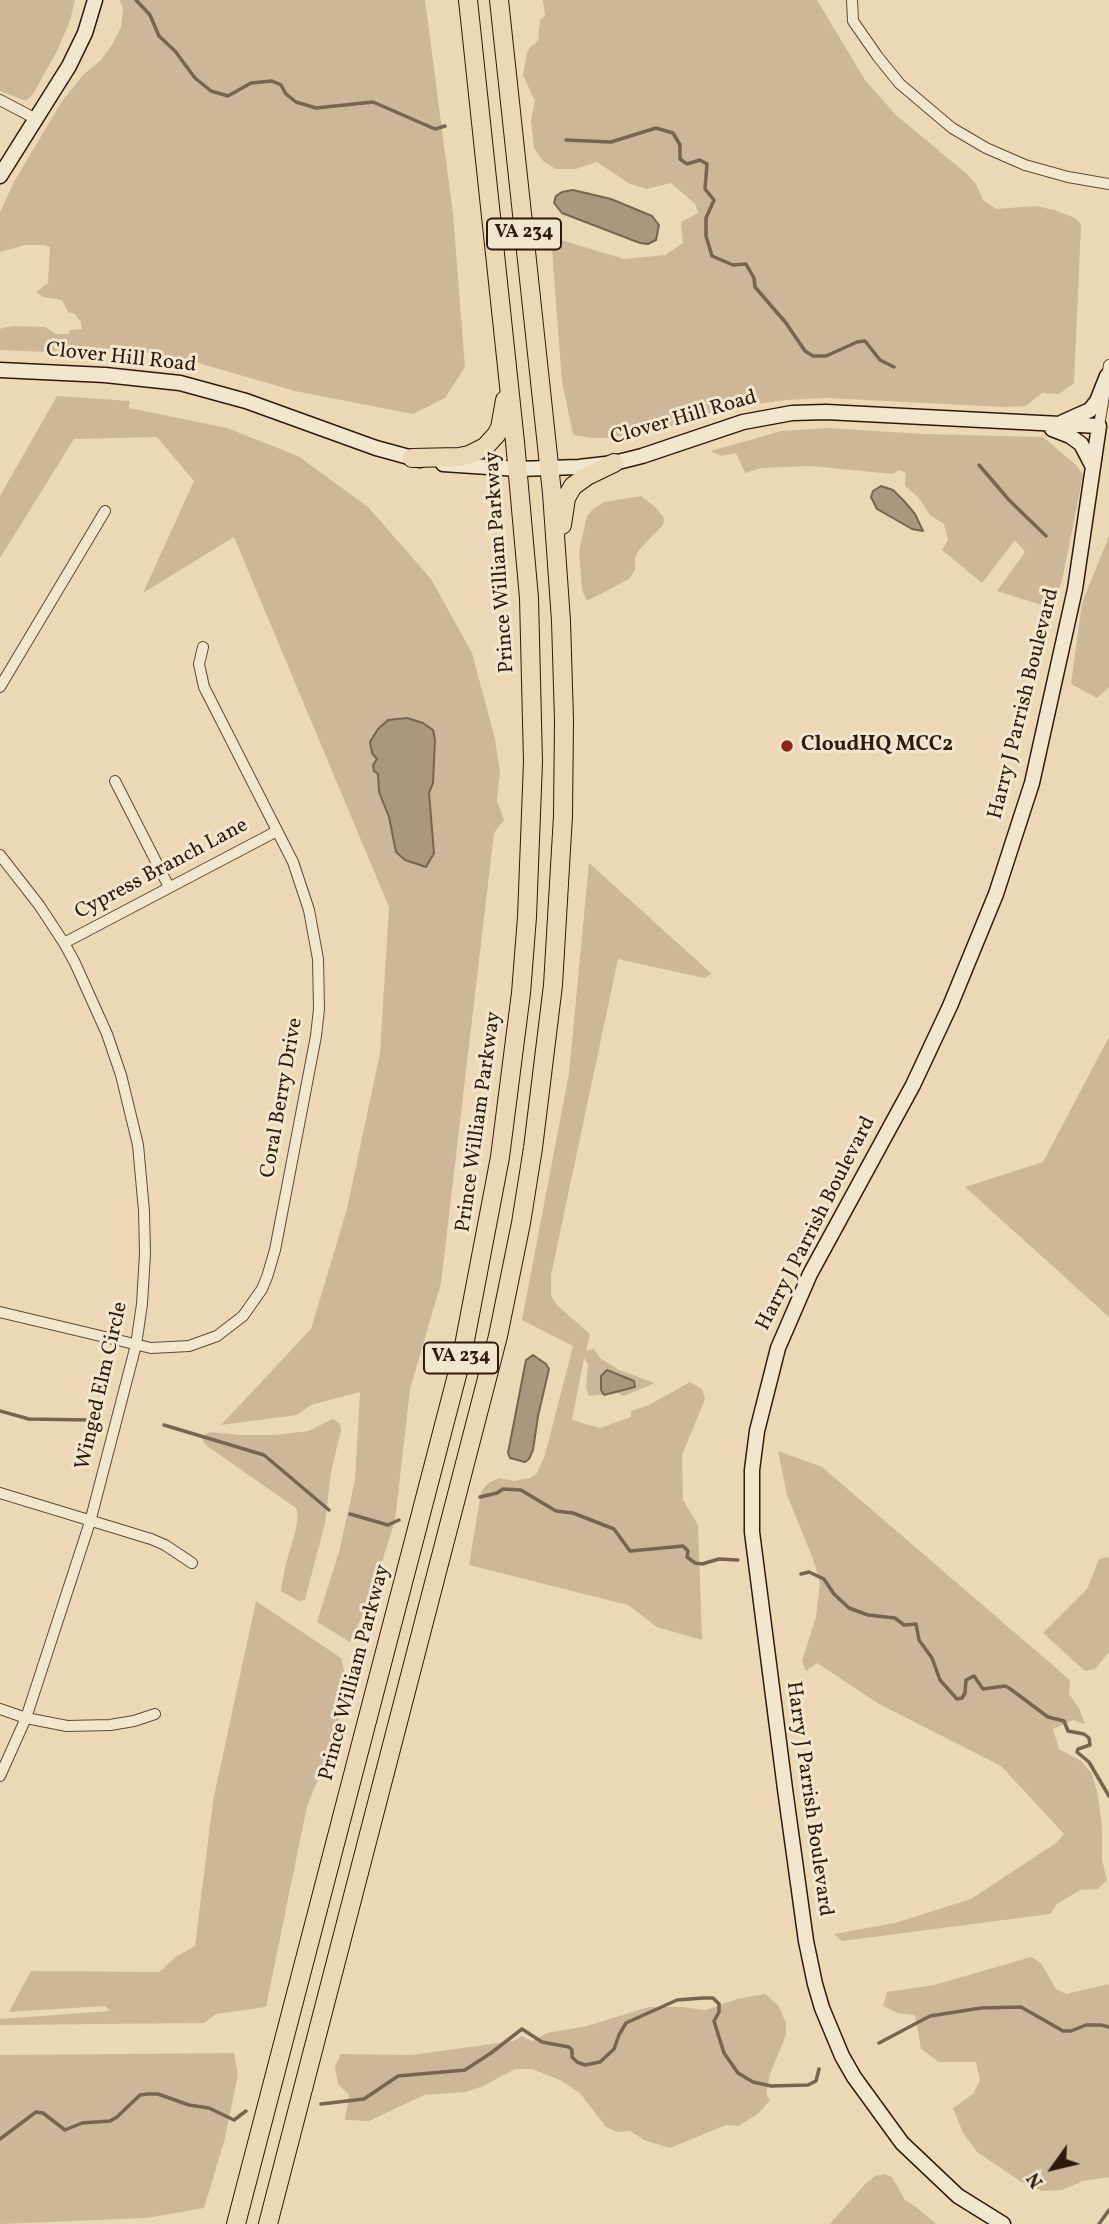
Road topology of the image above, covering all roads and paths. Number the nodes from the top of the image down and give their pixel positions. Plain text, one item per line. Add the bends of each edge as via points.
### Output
1 (95, 0) edge
2 (468, 0) edge
3 (499, 0) edge
4 (852, 0) edge
5 (0, 100) edge
6 (36, 119) junction
7 (0, 176) edge
8 (1109, 184) edge
9 (0, 370) edge
10 (1108, 370) edge
11 (509, 379) junction
12 (1038, 424) junction
13 (1056, 425) junction
14 (1099, 426) junction
15 (411, 458) junction
16 (614, 463) junction
17 (1093, 468) junction
18 (518, 469) junction
19 (549, 469) junction
20 (105, 511) dead end
21 (558, 570) junction
22 (203, 647) dead end
23 (0, 687) edge
24 (115, 781) dead end
25 (277, 831) junction
26 (0, 855) edge
27 (169, 887) junction
28 (64, 943) junction
29 (0, 1312) edge
30 (136, 1345) junction
31 (0, 1493) edge
32 (90, 1522) junction
33 (192, 1563) dead end
34 (0, 1709) edge
35 (155, 1714) dead end
36 (26, 1718) junction
37 (0, 1776) edge
38 (236, 2224) edge
39 (268, 2224) edge
40 (1003, 2224) edge

1 - 6 street via 78,50
2 - 11 highway, Prince William Parkway / VA 234
3 - 19 highway, VA 234
4 - 8 street via 853,21 878,57 900,84 952,128 1026,165
5 - 6 street
6 - 7 street
9 - 15 street, Clover Hill Road via 180,383
10 - 13 street via 1090,410
10 - 14 street, Harry J Parrish Boulevard
11 - 15 highway via 500,428 485,447 459,457
11 - 18 highway, Prince William Parkway / VA 234
12 - 13 street, Clover Hill Road
12 - 16 street, Clover Hill Road via 792,413 743,422
12 - 17 street via 1076,439
13 - 14 street, Clover Hill Road
14 - 17 street, Harry J Parrish Boulevard
15 - 18 street, Clover Hill Road
16 - 19 street, Clover Hill Road
16 - 21 highway via 579,481 569,492
17 - 40 street, Harry J Parrish Boulevard via 1075,589 1034,772 996,894 918,1074 810,1274 778,1348 752,1470 752,1532 785,1789 806,1941 822,2008 842,2056 902,2143 958,2196
18 - 19 street, Clover Hill Road
18 - 38 highway, Prince William Parkway / VA 234 via 529,598 531,841 521,993 496,1185 462,1356
19 - 21 highway, VA 234
20 - 23 street
21 - 39 highway, VA 234 via 564,720 559,912 541,1094 521,1223 477,1422
22 - 25 street, Coral Berry Drive via 199,664 204,687
24 - 27 street
25 - 27 street, Cypress Branch Lane
25 - 30 street, Coral Berry Drive via 309,910 319,981 316,1037 275,1250 262,1289 231,1327 189,1346
26 - 28 street, Winged Elm Circle
27 - 28 street, Cypress Branch Lane
28 - 30 street, Winged Elm Circle via 107,1034 138,1145 145,1254
29 - 30 street, Coral Berry Drive
30 - 32 street, Winged Elm Circle
31 - 32 street
32 - 33 street via 165,1545
32 - 36 street, Winged Elm Circle
34 - 36 street
35 - 36 street via 91,1727
36 - 37 street, Winged Elm Circle

